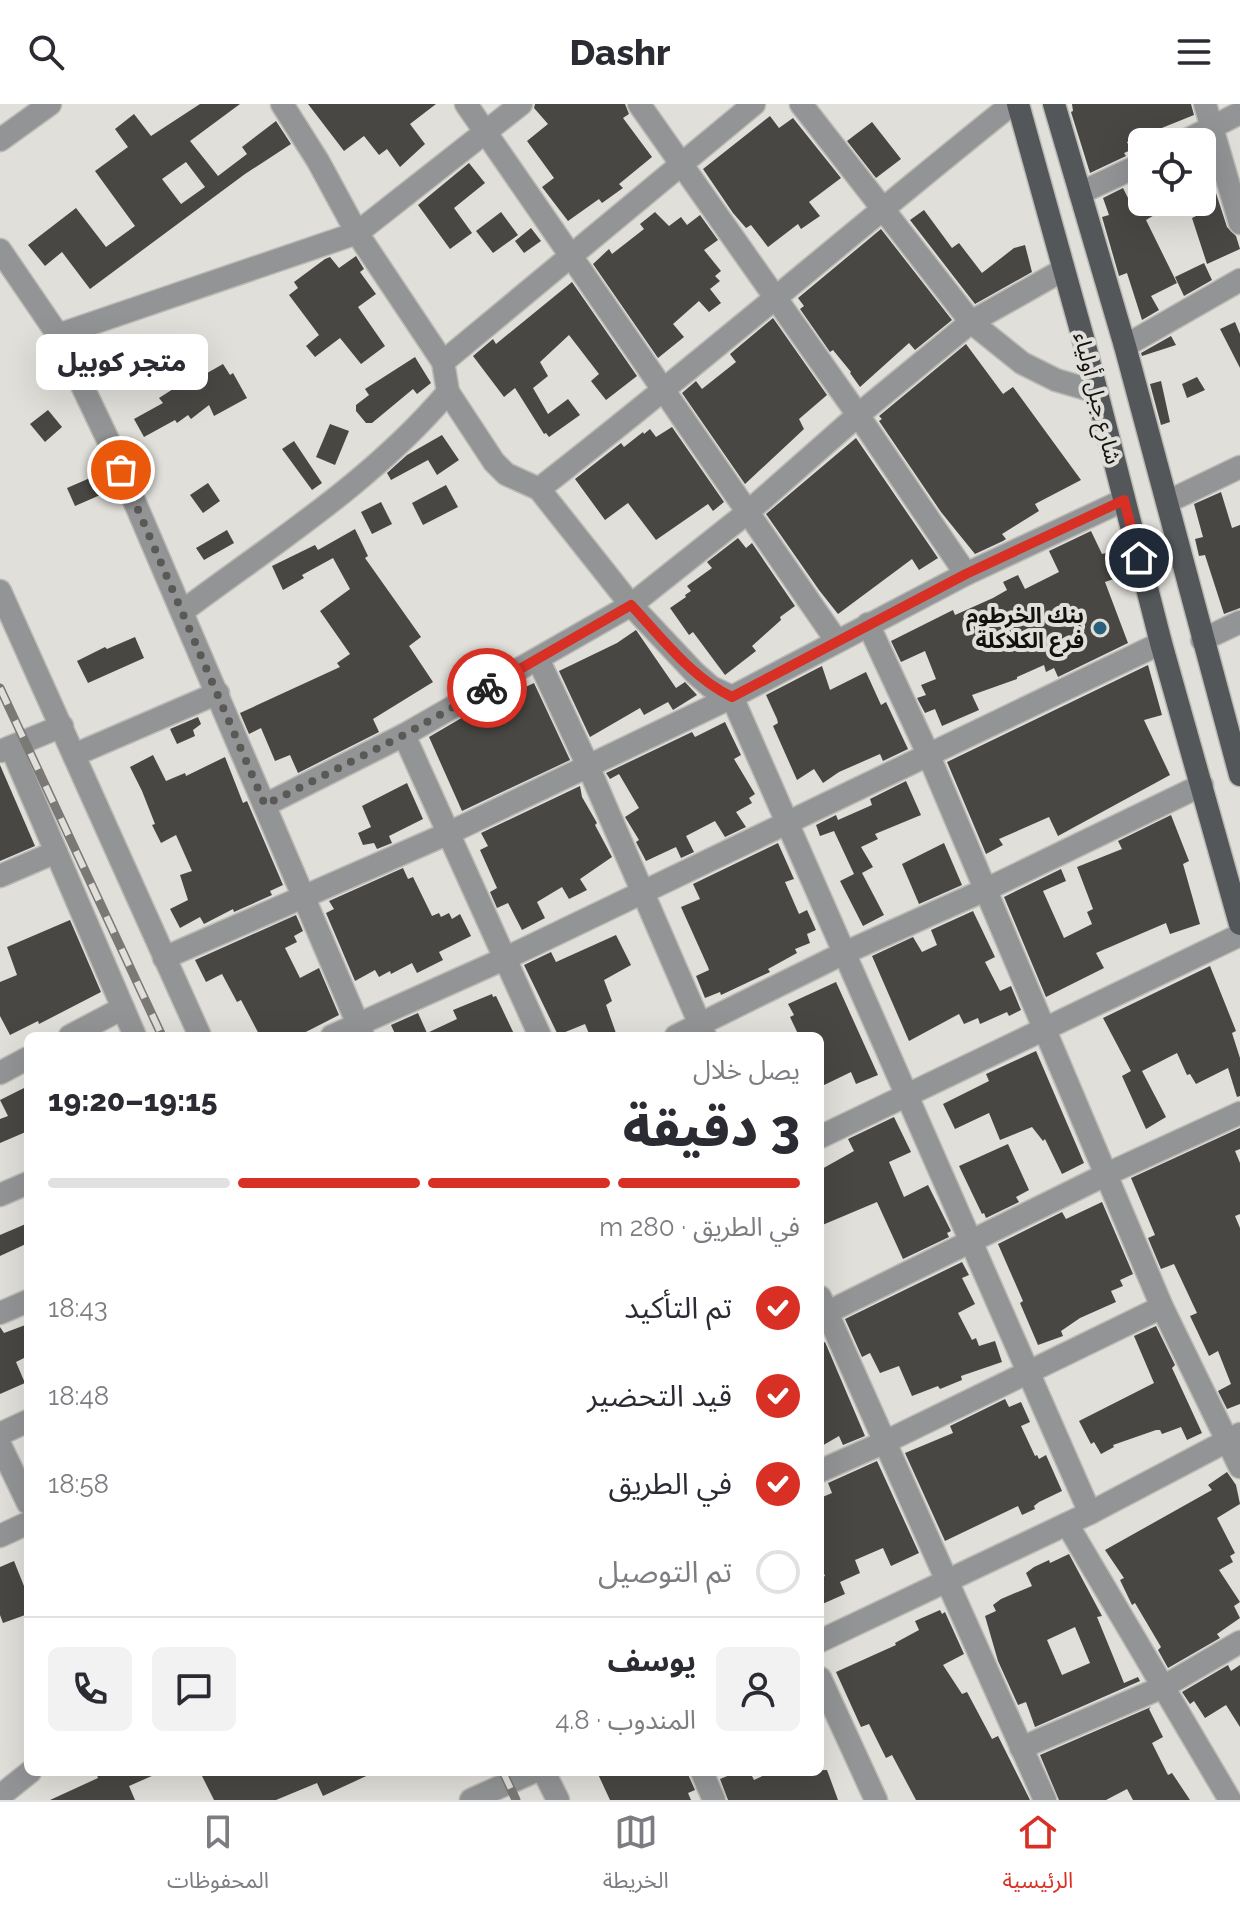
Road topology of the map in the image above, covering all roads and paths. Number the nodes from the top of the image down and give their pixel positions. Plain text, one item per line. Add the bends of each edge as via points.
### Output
1 (50, 104) edge
2 (282, 104) edge
3 (466, 104) edge
4 (521, 104) edge
5 (639, 104) edge
6 (754, 104) edge
7 (801, 104) edge
8 (1012, 104) edge
9 (1018, 104) edge
10 (1054, 104) edge
11 (1205, 104) edge
12 (1240, 113) edge
13 (1212, 126) junction
14 (1208, 128) edge
15 (485, 133) junction
16 (0, 140) edge
17 (681, 164) junction
18 (1128, 171) edge
19 (1080, 193) junction
20 (881, 208) junction
21 (1240, 223) edge
22 (357, 233) junction
23 (0, 250) edge
24 (572, 256) junction
25 (1063, 270) junction
26 (1240, 280) edge
27 (775, 297) junction
28 (971, 322) junction
29 (58, 335) junction
30 (1125, 346) junction
31 (443, 362) junction
32 (665, 391) junction
33 (448, 392) junction
34 (1097, 392) junction
35 (858, 415) junction
36 (1240, 467) edge
37 (539, 489) junction
38 (1124, 500) junction
39 (1167, 502) junction
40 (748, 512) junction
41 (966, 574) junction
42 (0, 591) edge
43 (631, 605) junction
44 (183, 611) junction
45 (1240, 622) edge
46 (868, 624) junction
47 (836, 640) junction
48 (1202, 640) junction
49 (1161, 643) junction
50 (538, 659) junction
51 (218, 693) junction
52 (732, 697) junction
53 (62, 726) junction
54 (404, 735) junction
55 (6, 749) edge
56 (74, 755) junction
57 (929, 756) junction
58 (588, 766) junction
59 (1240, 775) edge
60 (1202, 785) junction
61 (265, 805) junction
62 (785, 823) junction
63 (449, 833) junction
64 (56, 852) junction
65 (0, 876) edge
66 (985, 890) junction
67 (643, 892) junction
68 (302, 896) junction
69 (1240, 924) edge
70 (1240, 935) edge
71 (842, 954) junction
72 (164, 958) junction
73 (504, 959) junction
74 (123, 1008) junction
75 (360, 1030) edge
76 (702, 1030) edge
77 (1045, 1030) junction
78 (78, 1032) edge
79 (133, 1032) edge
80 (198, 1032) edge
81 (538, 1032) edge
82 (24, 1060) edge
83 (0, 1073) edge
84 (906, 1096) junction
85 (1240, 1113) edge
86 (824, 1135) edge
87 (1107, 1174) junction
88 (24, 1185) edge
89 (0, 1195) edge
90 (970, 1242) junction
91 (24, 1303) edge
92 (1162, 1307) junction
93 (824, 1308) edge
94 (0, 1313) edge
95 (824, 1313) edge
96 (1029, 1373) junction
97 (24, 1423) edge
98 (0, 1434) edge
99 (1233, 1438) edge
100 (885, 1442) junction
101 (0, 1445) edge
102 (1240, 1467) edge
103 (824, 1469) edge
104 (24, 1495) edge
105 (1090, 1513) junction
106 (1067, 1524) junction
107 (24, 1525) edge
108 (0, 1536) edge
109 (947, 1582) junction
110 (824, 1639) edge
111 (1240, 1642) edge
112 (824, 1687) edge
113 (1163, 1687) junction
114 (1021, 1748) junction
115 (25, 1776) edge
116 (524, 1776) edge
117 (546, 1776) edge
118 (704, 1776) edge
119 (1228, 1795) edge
120 (0, 1796) edge
121 (471, 1800) edge
122 (558, 1800) edge
123 (714, 1800) edge
124 (876, 1800) edge
125 (1045, 1800) edge

1 - 16 street
2 - 22 street
3 - 15 street
4 - 15 street
5 - 17 street
6 - 17 street
7 - 20 street
8 - 20 street
9 - 25 main road, شارع جبل أولياء
10 - 19 main road, شارع جبل أولياء
11 - 13 street
12 - 13 street
13 - 14 street
13 - 21 street
15 - 22 street
15 - 24 street
17 - 24 street
17 - 27 street
18 - 19 street
19 - 30 main road, شارع جبل أولياء
20 - 27 street
20 - 28 street
22 - 29 street
22 - 31 street
23 - 29 street
24 - 31 street
24 - 32 street
25 - 28 street
25 - 34 main road, شارع جبل أولياء
26 - 30 street
27 - 32 street
27 - 35 street
28 - 34 street via 1022,363
28 - 35 street
29 - 44 street
30 - 39 main road, شارع جبل أولياء
31 - 33 street
32 - 37 street
32 - 40 street
33 - 37 street via 494,462 506,474
33 - 44 street via 348,487
34 - 38 main road, شارع جبل أولياء
35 - 40 street
35 - 41 street
36 - 39 street
37 - 43 street
38 - 41 street
38 - 49 main road, شارع جبل أولياء
39 - 48 main road, شارع جبل أولياء
40 - 43 street
40 - 47 street
41 - 46 street
42 - 53 street
43 - 50 street
43 - 52 street via 695,673
44 - 51 street
45 - 48 street
46 - 47 street
46 - 57 street
47 - 52 street
48 - 59 main road, شارع جبل أولياء
49 - 57 street
49 - 60 main road, شارع جبل أولياء
50 - 54 street
50 - 58 street
51 - 56 street
51 - 61 street
52 - 58 street
52 - 62 street
53 - 55 street
53 - 56 street
54 - 61 street
54 - 63 street
55 - 64 street
56 - 72 street
57 - 62 street
57 - 66 street
58 - 63 street
58 - 67 street
60 - 66 street
60 - 69 main road, شارع جبل أولياء
61 - 68 street
62 - 67 street
62 - 71 street
63 - 68 street
63 - 73 street
64 - 65 street
64 - 74 street
66 - 71 street
66 - 77 street
67 - 73 street
67 - 76 street
68 - 72 street
68 - 75 street
70 - 77 street
71 - 76 street
71 - 84 street
72 - 80 street
73 - 75 street
73 - 81 street
74 - 78 street
74 - 79 street
77 - 84 street
77 - 87 street
82 - 83 street
84 - 86 street
84 - 90 street
85 - 87 street
87 - 90 street
87 - 92 street
88 - 89 street
90 - 93 street
90 - 96 street
91 - 94 street
92 - 96 street
92 - 99 street
95 - 100 street
96 - 100 street
96 - 105 street
97 - 98 street
99 - 102 street
99 - 105 street
100 - 103 street
100 - 109 street
101 - 104 street
105 - 106 street
106 - 109 street
106 - 113 street
107 - 108 street
109 - 110 street
109 - 114 street
111 - 113 street
112 - 124 street
113 - 114 street
113 - 119 street
114 - 125 street
115 - 120 street
116 - 121 street
117 - 122 street
118 - 123 street

